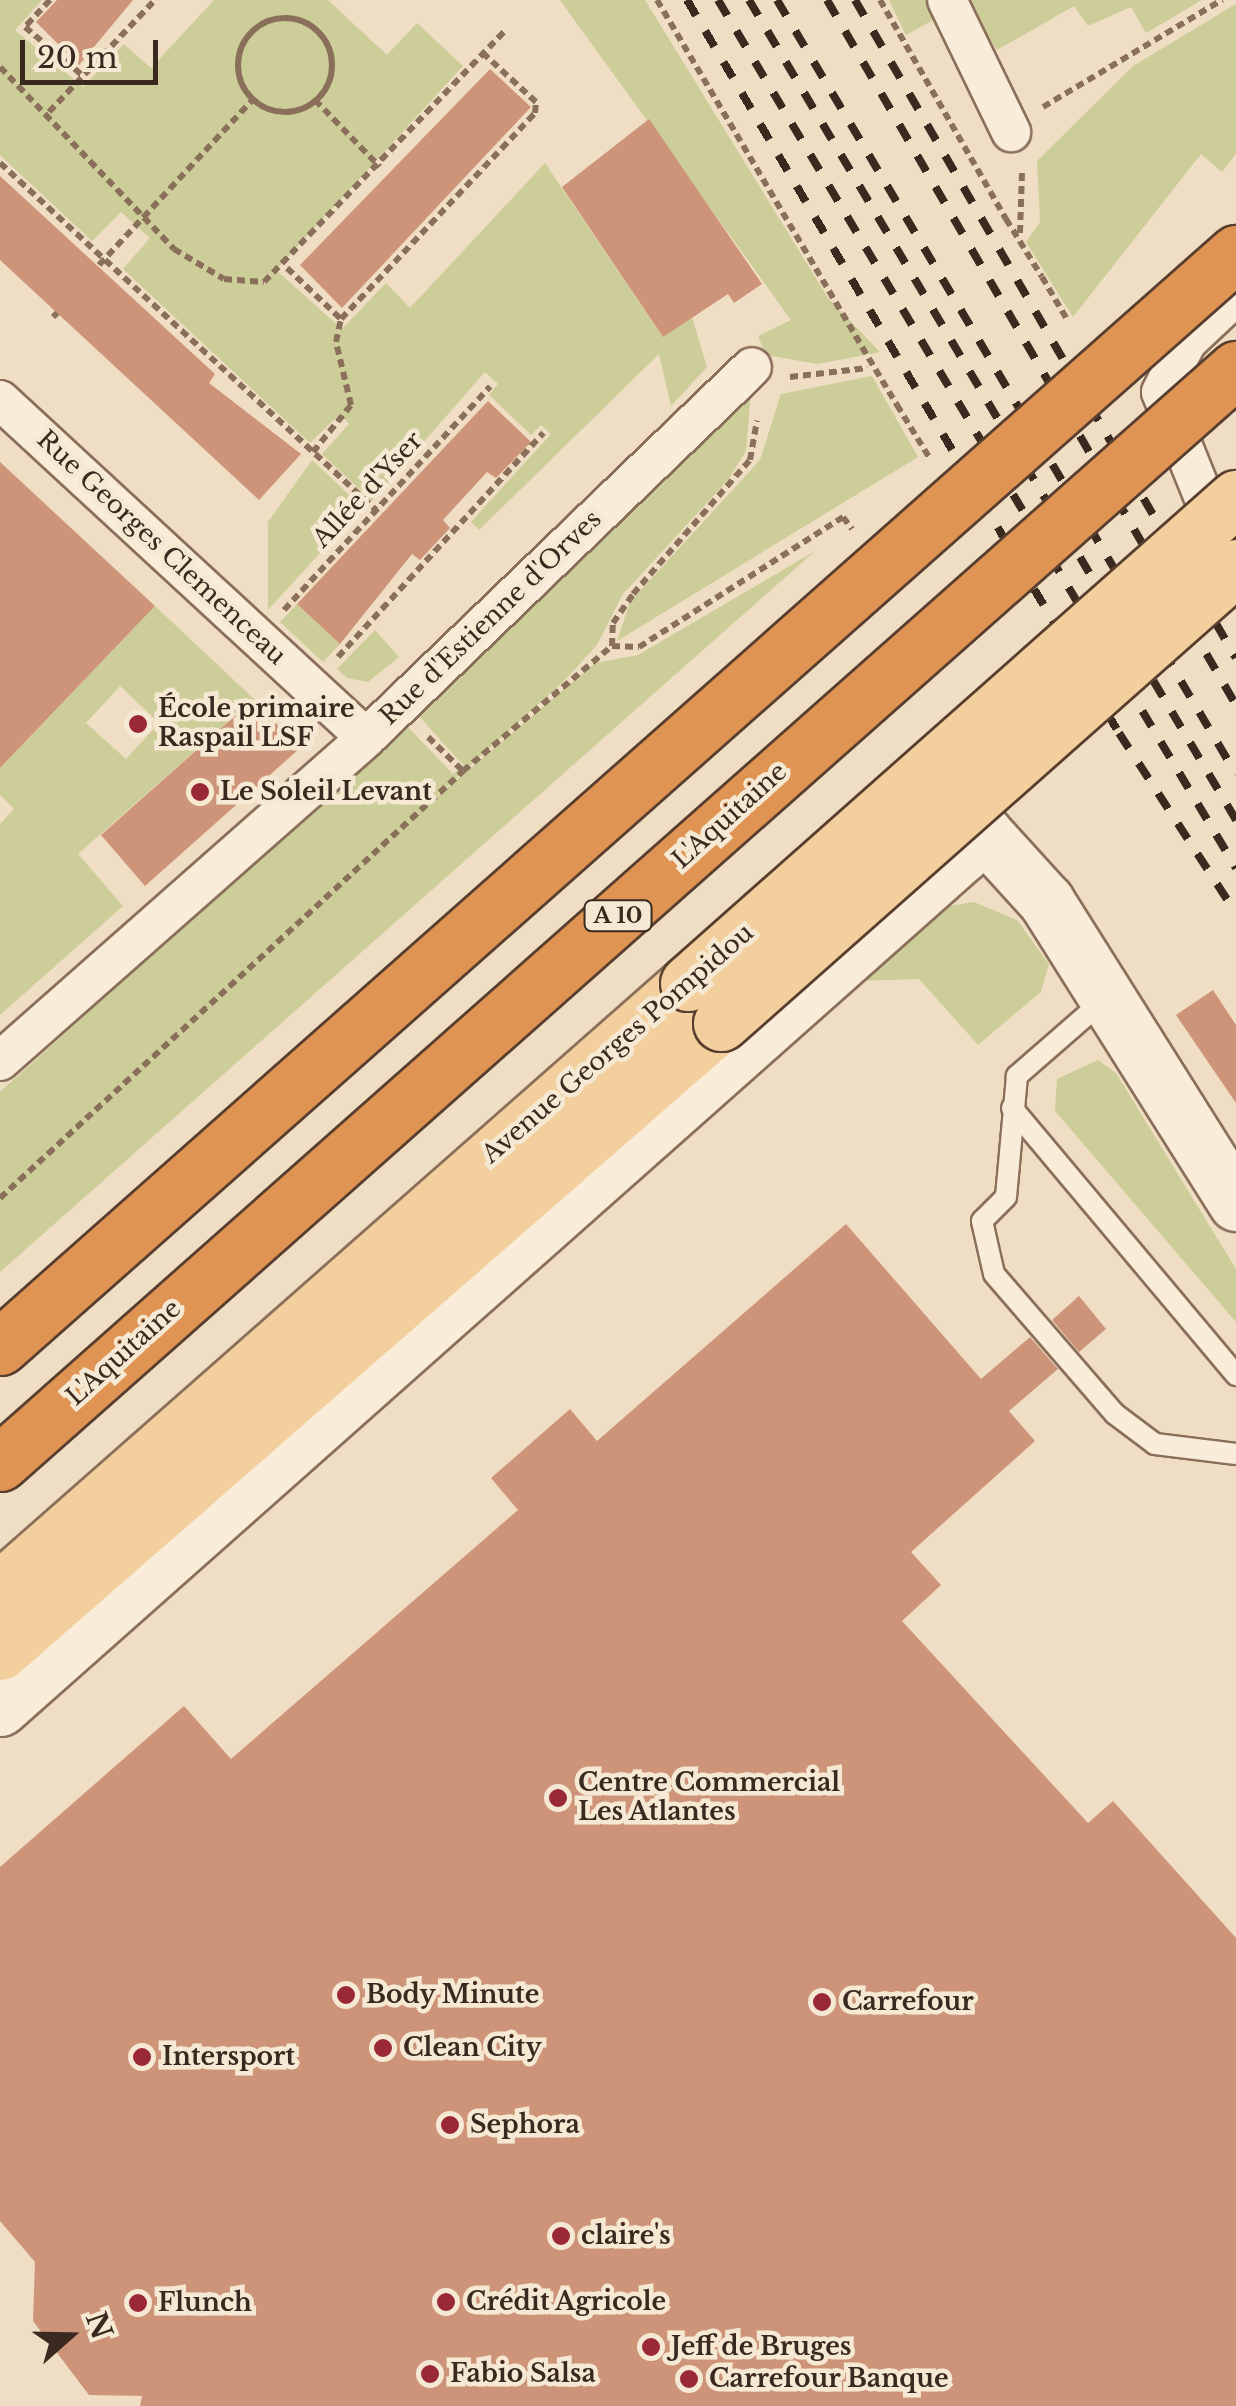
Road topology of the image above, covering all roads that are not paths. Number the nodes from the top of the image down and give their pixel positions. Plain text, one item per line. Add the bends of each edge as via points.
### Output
1 (946, 0) edge
2 (1011, 132) road end
3 (1236, 253) edge
4 (1236, 296) edge
5 (752, 367) road end
6 (1236, 369) edge
7 (0, 400) edge
8 (1236, 498) edge
9 (1222, 584) edge
10 (1068, 724) dead end
11 (366, 738) junction
12 (984, 834) junction
13 (1109, 996) junction
14 (704, 1003) junction
15 (0, 1061) edge
16 (1012, 1108) junction
17 (1236, 1203) edge
18 (0, 1347) edge
19 (1236, 1374) edge
20 (1231, 1456) edge
21 (0, 1463) edge
22 (0, 1589) edge
23 (0, 1652) edge
24 (0, 1708) edge

1 - 2 street
3 - 18 highway, bridge
4 - 9 street via 1187,342 1161,392 1234,578
5 - 11 street, Rue d'Estienne d'Orves
6 - 21 highway, L'Aquitaine / A 10, bridge
7 - 11 street, Rue Georges Clemenceau
8 - 14 main road, Avenue Georges Pompidou, bridge
9 - 14 main road, Avenue Georges Pompidou, bridge
10 - 12 street via 995,792
11 - 15 street, Rue d'Estienne d'Orves
12 - 13 street via 1046,901
12 - 24 street
13 - 16 lane via 1018,1076
13 - 17 street
14 - 22 main road, Avenue Georges Pompidou
14 - 23 main road, Avenue Georges Pompidou
16 - 19 lane
16 - 20 lane via 1006,1198 982,1222 994,1274 1115,1414 1155,1444

